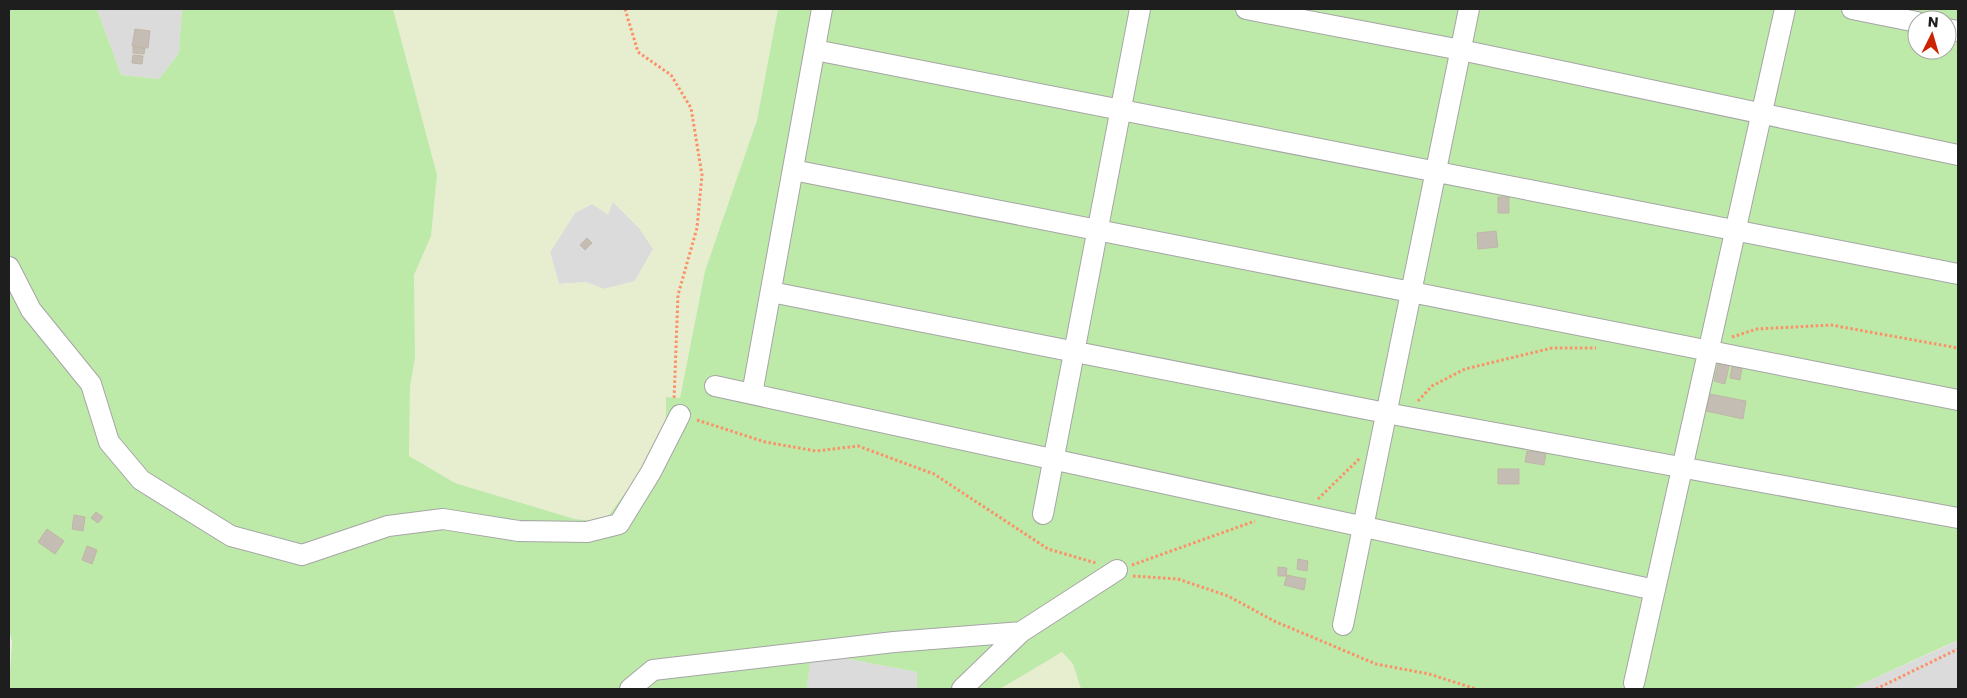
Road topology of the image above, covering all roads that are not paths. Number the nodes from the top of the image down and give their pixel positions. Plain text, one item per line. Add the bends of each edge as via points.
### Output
1 (822, 9) edge
2 (1140, 9) edge
3 (1246, 9) edge
4 (1469, 9) edge
5 (1785, 9) edge
6 (1852, 9) edge
7 (1907, 20) edge
8 (815, 50) junction
9 (1461, 50) junction
10 (1120, 109) junction
11 (1762, 114) junction
12 (1958, 155) edge
13 (793, 170) junction
14 (1436, 171) junction
15 (1097, 230) junction
16 (1736, 230) junction
17 (9, 267) edge
18 (1958, 274) edge
19 (771, 292) junction
20 (1411, 292) junction
21 (1709, 348) junction
22 (1074, 351) junction
23 (715, 386) dead end
24 (752, 394) junction
25 (1958, 400) edge
26 (1394, 414) junction
27 (680, 415) dead end
28 (1054, 460) junction
29 (1682, 467) junction
30 (1043, 514) dead end
31 (1958, 518) edge
32 (1363, 527) junction
33 (1117, 570) road end
34 (1655, 590) junction
35 (1342, 626) dead end
36 (1021, 632) junction
37 (1634, 684) dead end
38 (630, 689) edge
39 (962, 689) edge

1 - 8 street
2 - 10 street
3 - 9 street
4 - 9 street
5 - 11 street
6 - 7 street
8 - 10 street
8 - 13 street
9 - 11 street
9 - 14 street
10 - 14 street
10 - 15 street
11 - 12 street
11 - 16 street
13 - 15 street
13 - 19 street
14 - 16 street
14 - 20 street
15 - 20 street
15 - 22 street
16 - 18 street
16 - 21 street
17 - 27 street via 31,310 91,384 110,442 141,480 232,536 302,555 388,526 443,519 519,531 587,532 619,524 651,472
19 - 22 street
19 - 24 street
20 - 21 street
20 - 26 street
21 - 25 street
21 - 29 street
22 - 26 street
22 - 28 street
23 - 24 street
24 - 28 street
26 - 29 street
26 - 32 street
28 - 30 street
28 - 32 street
29 - 31 street
29 - 34 street
32 - 34 street
32 - 35 street
33 - 36 street
34 - 37 street
36 - 38 street via 894,642 653,670
36 - 39 street

